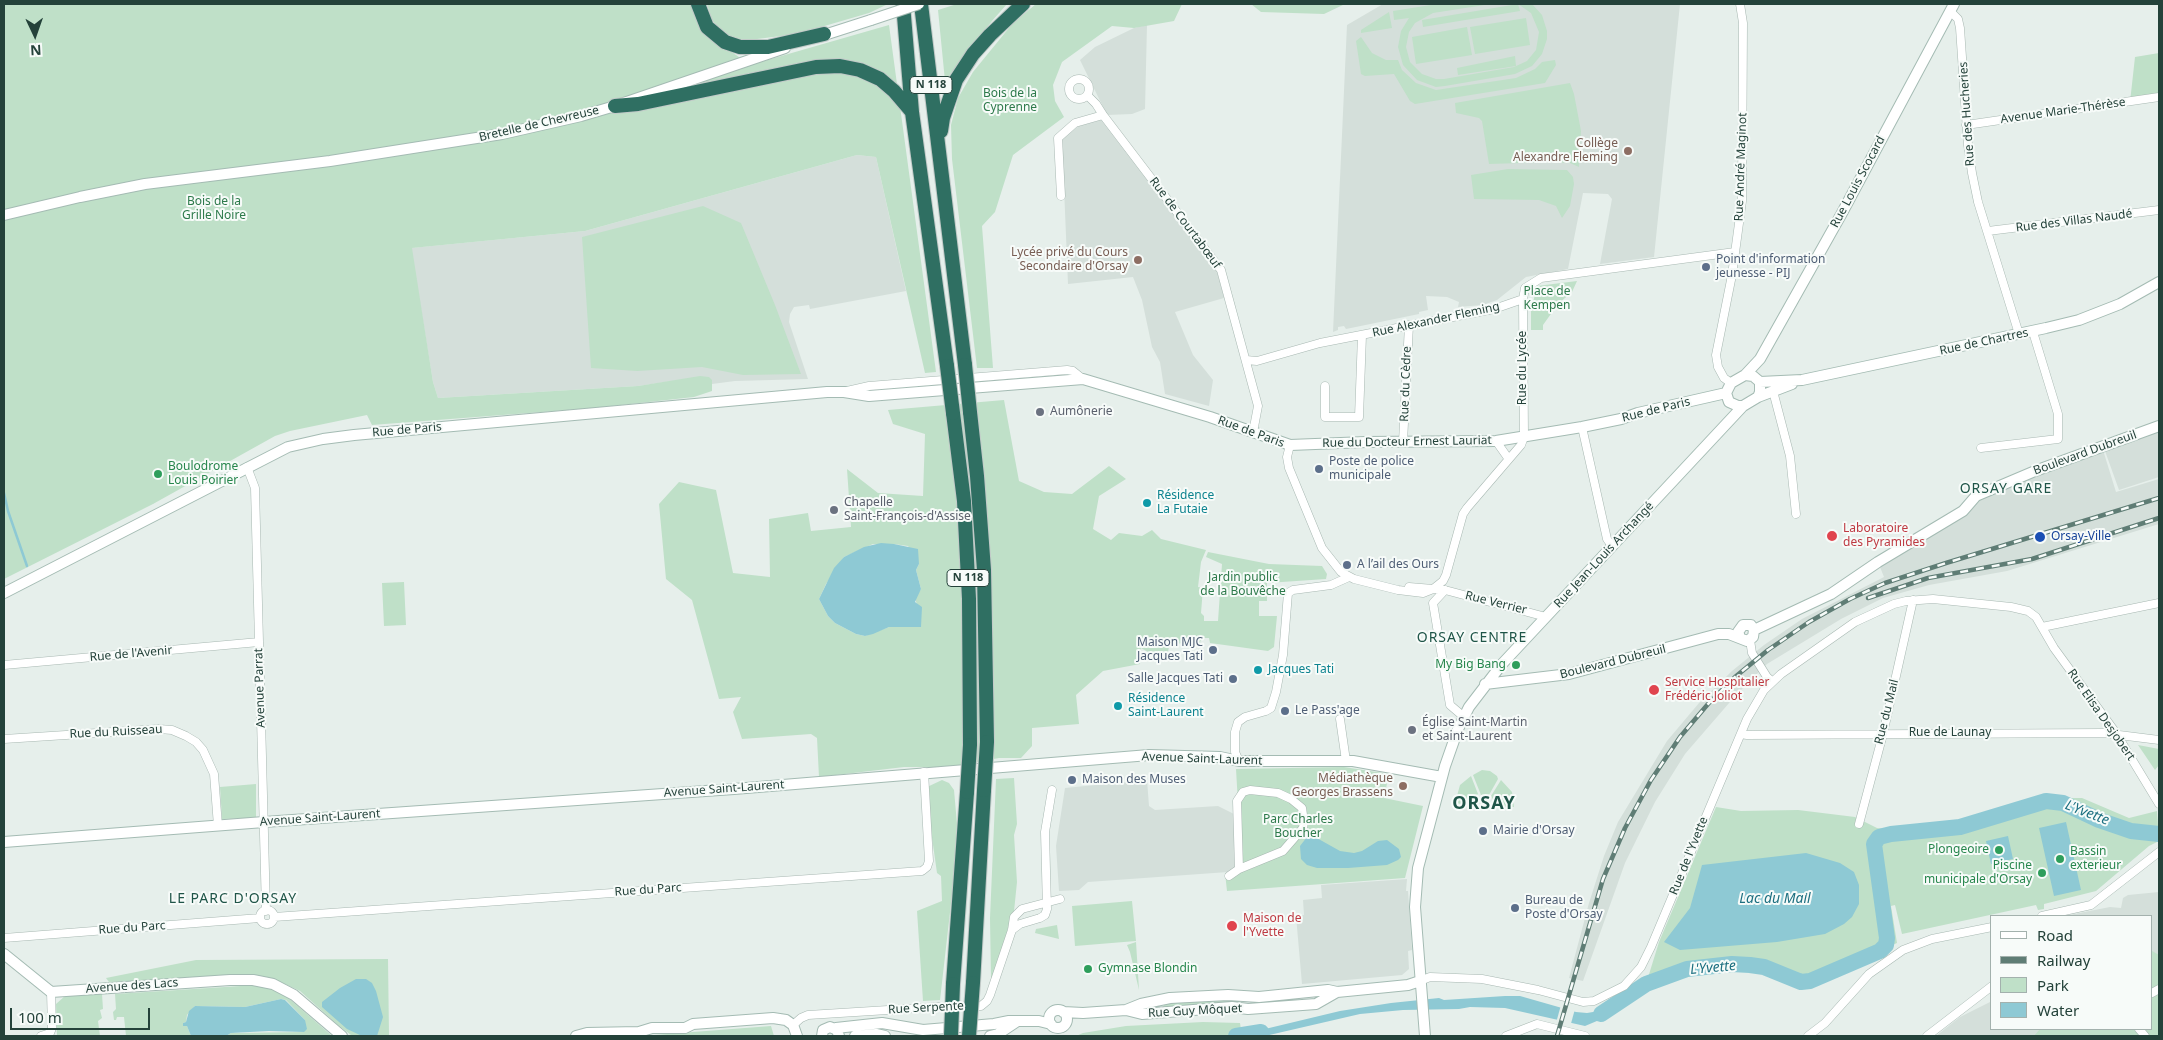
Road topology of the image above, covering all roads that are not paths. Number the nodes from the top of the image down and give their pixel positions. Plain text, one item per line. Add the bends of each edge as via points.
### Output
1 (698, 4) edge
2 (896, 4) edge
3 (903, 4) edge
4 (920, 4) edge
5 (926, 4) edge
6 (1023, 4) edge
7 (1740, 4) edge
8 (1952, 7) edge
9 (903, 20) junction
10 (924, 20) junction
11 (824, 34) junction
12 (1087, 95) dead end
13 (2159, 97) edge
14 (615, 106) junction
15 (912, 112) junction
16 (1103, 115) junction
17 (1966, 125) junction
18 (938, 149) junction
19 (1062, 196) dead end
20 (2159, 210) edge
21 (4, 216) edge
22 (1988, 231) junction
23 (1735, 252) junction
24 (2159, 282) edge
25 (1523, 299) junction
26 (1409, 325) junction
27 (2033, 332) junction
28 (2019, 334) junction
29 (1362, 335) junction
30 (1760, 359) junction
31 (1246, 360) junction
32 (1745, 375) junction
33 (1759, 380) junction
34 (1802, 380) junction
35 (1730, 383) junction
36 (1325, 386) dead end
37 (1773, 391) junction
38 (1758, 397) junction
39 (1727, 398) junction
40 (1743, 406) junction
41 (1722, 426) junction
42 (2159, 426) edge
43 (1254, 427) dead end
44 (1582, 428) junction
45 (1524, 437) junction
46 (1496, 441) junction
47 (1403, 442) junction
48 (1290, 445) junction
49 (1981, 448) dead end
50 (1508, 458) junction
51 (247, 467) junction
52 (1796, 514) dead end
53 (1612, 546) junction
54 (1349, 577) junction
55 (1443, 581) junction
56 (1398, 586) dead end
57 (1433, 589) junction
58 (1444, 590) junction
59 (4, 593) edge
60 (1423, 594) junction
61 (1913, 600) junction
62 (1433, 603) junction
63 (2159, 603) edge
64 (1546, 617) junction
65 (2042, 627) junction
66 (1748, 636) junction
67 (259, 642) junction
68 (4, 665) edge
69 (1772, 681) junction
70 (1485, 684) junction
71 (1464, 717) junction
72 (1340, 719) dead end
73 (2116, 733) junction
74 (1741, 734) junction
75 (1883, 734) junction
76 (4, 739) edge
77 (2159, 740) edge
78 (1346, 760) junction
79 (1239, 761) junction
80 (924, 772) junction
81 (1442, 777) junction
82 (1052, 790) dead end
83 (2159, 804) edge
84 (264, 822) junction
85 (1859, 824) dead end
86 (218, 826) junction
87 (4, 842) edge
88 (2159, 852) edge
89 (1239, 869) junction
90 (1229, 876) dead end
91 (1060, 899) dead end
92 (1047, 902) junction
93 (266, 911) junction
94 (2046, 915) edge
95 (274, 917) junction
96 (260, 918) junction
97 (1990, 927) edge
98 (1012, 930) junction
99 (4, 938) edge
100 (4, 954) edge
101 (1420, 980) junction
102 (1990, 988) edge
103 (51, 992) junction
104 (1337, 992) junction
105 (1248, 997) junction
106 (1141, 1009) junction
107 (1248, 1009) junction
108 (1016, 1022) junction
109 (1058, 1023) edge
110 (792, 1025) junction
111 (837, 1032) edge
112 (41, 1036) edge
113 (342, 1036) edge
114 (576, 1036) edge
115 (797, 1036) edge
116 (822, 1036) edge
117 (855, 1036) edge
118 (884, 1036) edge
119 (951, 1036) edge
120 (969, 1036) edge
121 (990, 1036) edge
122 (1064, 1036) edge
123 (1425, 1036) edge
124 (1506, 1036) edge
125 (1585, 1036) edge
126 (1808, 1036) edge
127 (1926, 1036) edge

1 - 11 highway via 707,27 725,42 740,47 768,46
2 - 9 highway
3 - 9 highway, N 118
4 - 10 highway, N 118
4 - 11 main road, Bretelle de Chevreuse, bridge
5 - 10 highway
6 - 18 highway via 973,54 956,80 943,118
7 - 23 street, Rue André Maginot via 1743,23 1742,201
8 - 17 street, Rue des Hucheries via 1960,28
8 - 30 main road, Rue Louis Scocard
9 - 15 highway, N 118
10 - 18 highway, N 118
11 - 14 main road, Bretelle de Chevreuse
12 - 16 street, Rue de Courtabœuf
13 - 17 street, Avenue Marie-Thérèse
14 - 15 highway via 840,66 860,70 880,80
14 - 21 main road, Bretelle de Chevreuse via 502,134 330,161 145,184
15 - 119 highway, N 118, bridge via 964,501 969,599 970,744
16 - 19 street via 1075,124 1058,138
16 - 31 street, Rue de Courtabœuf via 1222,270
17 - 22 street, Rue des Hucheries via 1978,202
18 - 120 highway, N 118, bridge via 965,365 984,570 987,742
20 - 22 street, Rue des Villas Naudé
22 - 28 street, Rue des Hucheries
23 - 25 street via 1541,278 1525,288
23 - 35 street, Rue André Maginot via 1716,355 1721,372
24 - 27 main road, Rue de Chartres via 2120,304 2079,320
25 - 26 street, Rue Alexander Fleming via 1494,310
25 - 45 street, Rue du Lycée
26 - 29 street, Rue Alexander Fleming
26 - 47 street, Rue du Cèdre
27 - 28 main road, Rue de Chartres
27 - 49 street via 2058,414 2058,439
28 - 34 main road, Rue de Chartres
29 - 31 street, Rue Alexander Fleming
29 - 36 street via 1358,417 1325,417
30 - 32 main road, Rue Louis Scocard
30 - 33 main road, Rue Louis Scocard
31 - 43 street, Rue de Courtabœuf via 1258,406
32 - 33 main road
32 - 35 main road
33 - 34 main road, Rue de Chartres
33 - 38 main road
34 - 37 main road, Rue de Chartres
35 - 39 main road
37 - 38 main road, Rue de Chartres
37 - 52 street via 1790,456
38 - 40 main road
39 - 40 main road via 1733,405
39 - 41 main road, Rue Jean-Louis Archangé
39 - 44 main road, Rue de Paris via 1638,413
40 - 41 main road, Rue Jean-Louis Archangé
41 - 53 main road, Rue Jean-Louis Archangé
42 - 66 main road, Boulevard Dubreuil via 2035,470 1976,496 1963,511 1831,594
44 - 45 main road, Rue de Paris
44 - 53 street via 1607,539
45 - 46 main road, Rue du Docteur Ernest Lauriat
45 - 50 street
46 - 47 main road, Rue du Docteur Ernest Lauriat
46 - 50 street
47 - 48 main road, Rue du Docteur Ernest Lauriat
48 - 51 main road, Rue de Paris via 1084,379 869,396 844,392 740,399 323,439 288,447
48 - 54 street, Rue de Paris via 1289,468 1322,548
50 - 55 street via 1464,514
51 - 59 main road, Rue de Paris
51 - 67 street, Avenue Parrat via 255,488
53 - 64 main road, Rue Jean-Louis Archangé
54 - 60 street, Rue de Paris
54 - 79 street via 1331,585 1288,593 1276,692 1271,708 1238,722 1234,752
55 - 57 street
55 - 58 street
56 - 57 street
57 - 58 street
57 - 60 street
58 - 62 street
58 - 64 street, Rue Verrier
60 - 62 street
61 - 65 street, Rue Elisa Desjobert via 1933,598 2028,610
61 - 69 street, Rue de l'Yvette via 1894,604 1856,622
61 - 75 street, Rue du Mail
62 - 71 street via 1450,705
63 - 65 street
64 - 70 main road, Rue Jean-Louis Archangé
65 - 73 street, Rue Elisa Desjobert
66 - 69 street via 1752,653
66 - 70 main road, Boulevard Dubreuil via 1718,634 1569,674
67 - 68 street, Rue de l'Avenir
67 - 84 street, Avenue Parrat
69 - 74 street, Rue de l'Yvette via 1753,706
70 - 71 main road, Rue Jean-Louis Archangé
71 - 81 main road, Rue Jean-Louis Archangé
72 - 78 street
73 - 75 street, Rue de Launay
73 - 77 street, Rue de Launay
73 - 83 street, Rue Elisa Desjobert
74 - 75 street, Rue de Launay
74 - 101 street, Rue de l'Yvette via 1651,947 1641,967 1624,986 1594,1001 1583,1002 1518,986 1459,977
75 - 85 street, Rue du Mail
76 - 86 street, Rue du Ruisseau via 172,730 196,742 209,760 216,786
78 - 79 main road, Avenue Saint-Laurent
78 - 81 main road, Avenue Saint-Laurent
79 - 80 main road, Avenue Saint-Laurent via 1220,757 1158,755
80 - 84 main road, Avenue Saint-Laurent via 734,789
80 - 95 street, Rue du Parc via 929,861 922,871
81 - 101 main road, Rue Jean-Louis Archangé via 1418,868 1415,907
82 - 92 street via 1045,832
84 - 86 main road, Avenue Saint-Laurent
84 - 93 street, Avenue Parrat
86 - 87 main road, Avenue Saint-Laurent
88 - 94 street via 2091,905
89 - 89 street via 1237,801 1243,792 1278,793 1302,808 1303,828 1283,851
89 - 90 street
91 - 92 street, Rue Serpente
92 - 98 street via 1045,915
92 - 98 street, Rue Serpente via 1018,913
93 - 95 street
93 - 96 street
95 - 96 street via 267,924
96 - 99 street, Rue du Parc
97 - 126 street via 1902,950 1869,974
98 - 110 street, Rue Serpente via 990,995 980,1006 808,1015
100 - 103 main road
101 - 104 main road, Rue Guy Môquet via 1408,985
101 - 123 main road, Rue Jean-Louis Archangé
102 - 127 street
103 - 112 street via 52,1028 50,1033
103 - 113 main road, Avenue des Lacs via 254,980 273,984 294,995
104 - 105 main road, Rue Guy Môquet via 1328,990
104 - 107 main road, Rue Guy Môquet via 1316,1004
105 - 106 main road, Rue Guy Môquet via 1170,998
105 - 107 main road, Rue Guy Môquet
106 - 107 main road, Rue Guy Môquet
106 - 109 main road, Rue Guy Môquet via 1083,1013
108 - 109 main road, Rue Guy Môquet
108 - 111 main road, Rue Guy Môquet via 923,1030 882,1023
108 - 121 main road, Rue Guy Môquet
109 - 122 main road
110 - 114 main road via 786,1020 773,1018
110 - 115 main road
111 - 116 main road via 830,1026 825,1028
117 - 118 main road
124 - 125 street via 1537,1024

